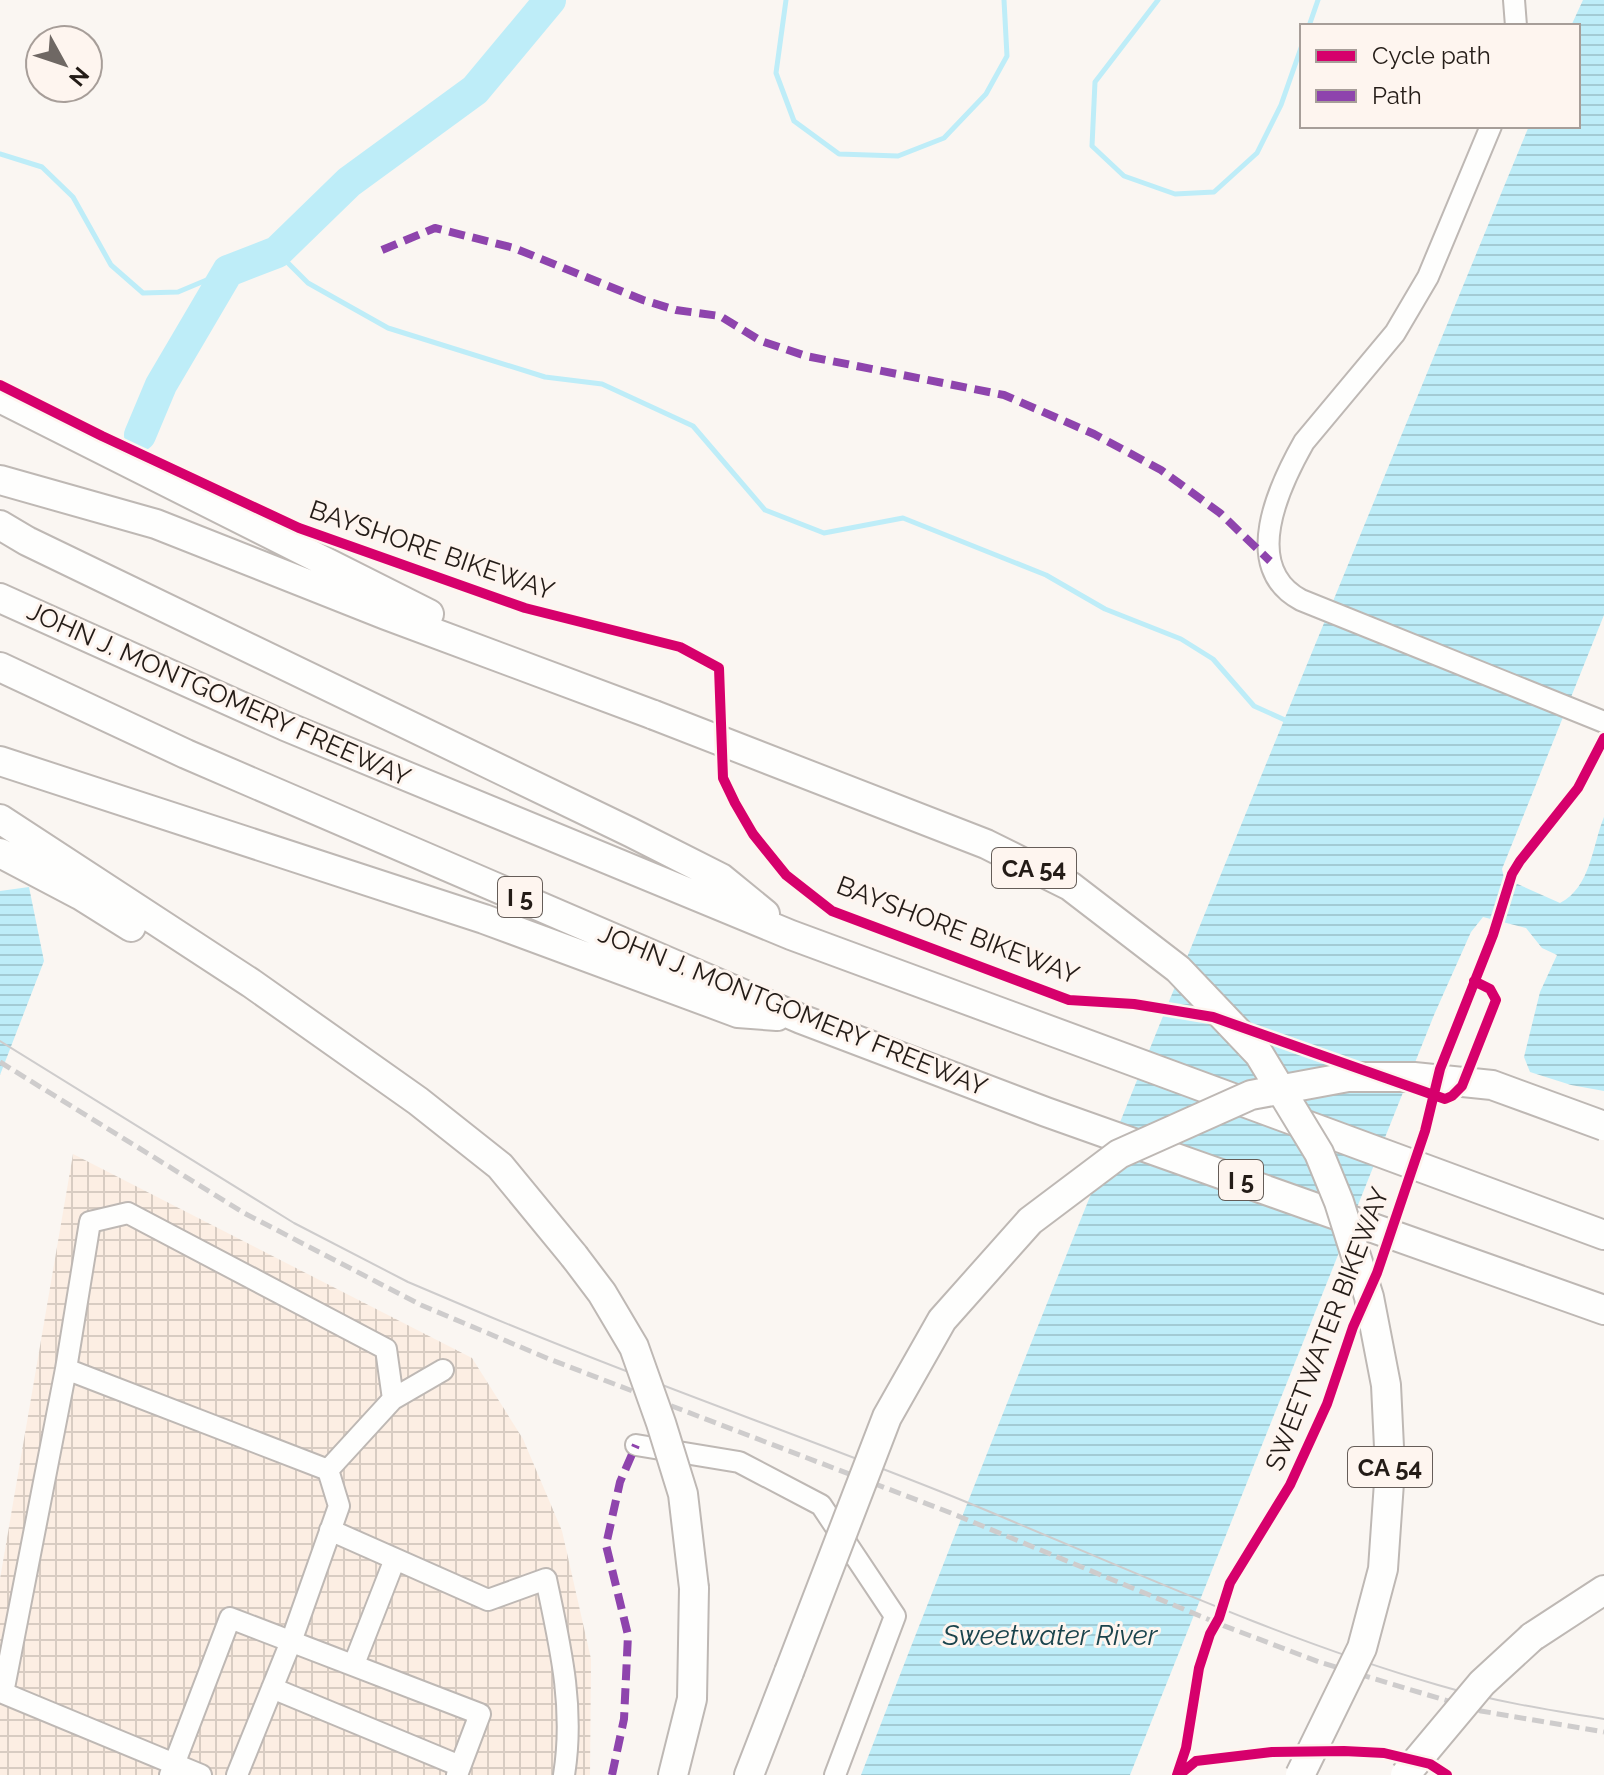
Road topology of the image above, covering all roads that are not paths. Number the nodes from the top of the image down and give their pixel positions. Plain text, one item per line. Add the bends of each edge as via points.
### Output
1 (1514, 0) edge
2 (1516, 24) edge
3 (1490, 128) edge
4 (0, 398) edge
5 (0, 480) edge
6 (0, 525) edge
7 (0, 598) edge
8 (0, 667) edge
9 (540, 671) junction
10 (1604, 722) edge
11 (1, 761) edge
12 (0, 819) edge
13 (0, 853) edge
14 (791, 935) junction
15 (801, 1019) junction
16 (321, 1031) junction
17 (1604, 1126) edge
18 (1604, 1235) edge
19 (1604, 1310) edge
20 (66, 1369) junction
21 (443, 1370) dead end
22 (393, 1399) junction
23 (636, 1445) dead end
24 (328, 1470) junction
25 (330, 1530) junction
26 (395, 1559) junction
27 (1604, 1590) edge
28 (292, 1639) junction
29 (354, 1664) junction
30 (272, 1688) junction
31 (2, 1700) edge
32 (172, 1770) edge
33 (458, 1771) edge
34 (201, 1775) edge
35 (237, 1775) edge
36 (564, 1775) edge
37 (673, 1775) edge
38 (749, 1775) edge
39 (835, 1775) edge
40 (1300, 1775) edge
41 (1405, 1775) edge

1 - 2 street
3 - 10 street via 1428,277 1395,333 1304,442 1277,497 1269,532 1270,561 1285,592 1301,600
4 - 9 highway
5 - 9 highway via 156,524
6 - 14 highway via 721,878
7 - 14 highway, JOHN J. MONTGOMERY FREEWAY via 285,726
8 - 15 highway, JOHN J. MONTGOMERY FREEWAY / I 5 via 186,754
9 - 40 highway, CA 54, bridge via 986,844 1070,886 1178,969 1259,1054 1319,1153 1339,1202 1369,1297 1386,1385 1390,1468 1383,1569 1362,1648
11 - 15 highway via 484,919 738,1013
12 - 16 highway
13 - 16 highway via 80,895 240,995
14 - 18 highway, JOHN J. MONTGOMERY FREEWAY, bridge
15 - 19 highway, JOHN J. MONTGOMERY FREEWAY / I 5, bridge
16 - 37 highway, bridge via 500,1166 602,1293 634,1347 683,1494 694,1588 692,1699
17 - 38 highway, bridge via 1492,1085 1348,1077 1251,1095 1119,1154 1030,1221 942,1320 887,1417
20 - 22 street via 90,1222 128,1213 386,1349
20 - 24 street
20 - 31 street
21 - 22 street
22 - 24 street
23 - 39 street via 739,1462 821,1505 895,1616
24 - 25 street via 339,1506
25 - 26 street
25 - 28 street
26 - 29 street
26 - 36 street via 488,1600 546,1579 565,1666 570,1740
27 - 41 highway, bridge via 1532,1637 1482,1683
28 - 29 street
28 - 30 street
28 - 32 street via 230,1618
29 - 33 street via 480,1714
30 - 33 street
30 - 35 street
31 - 32 street
32 - 34 street

